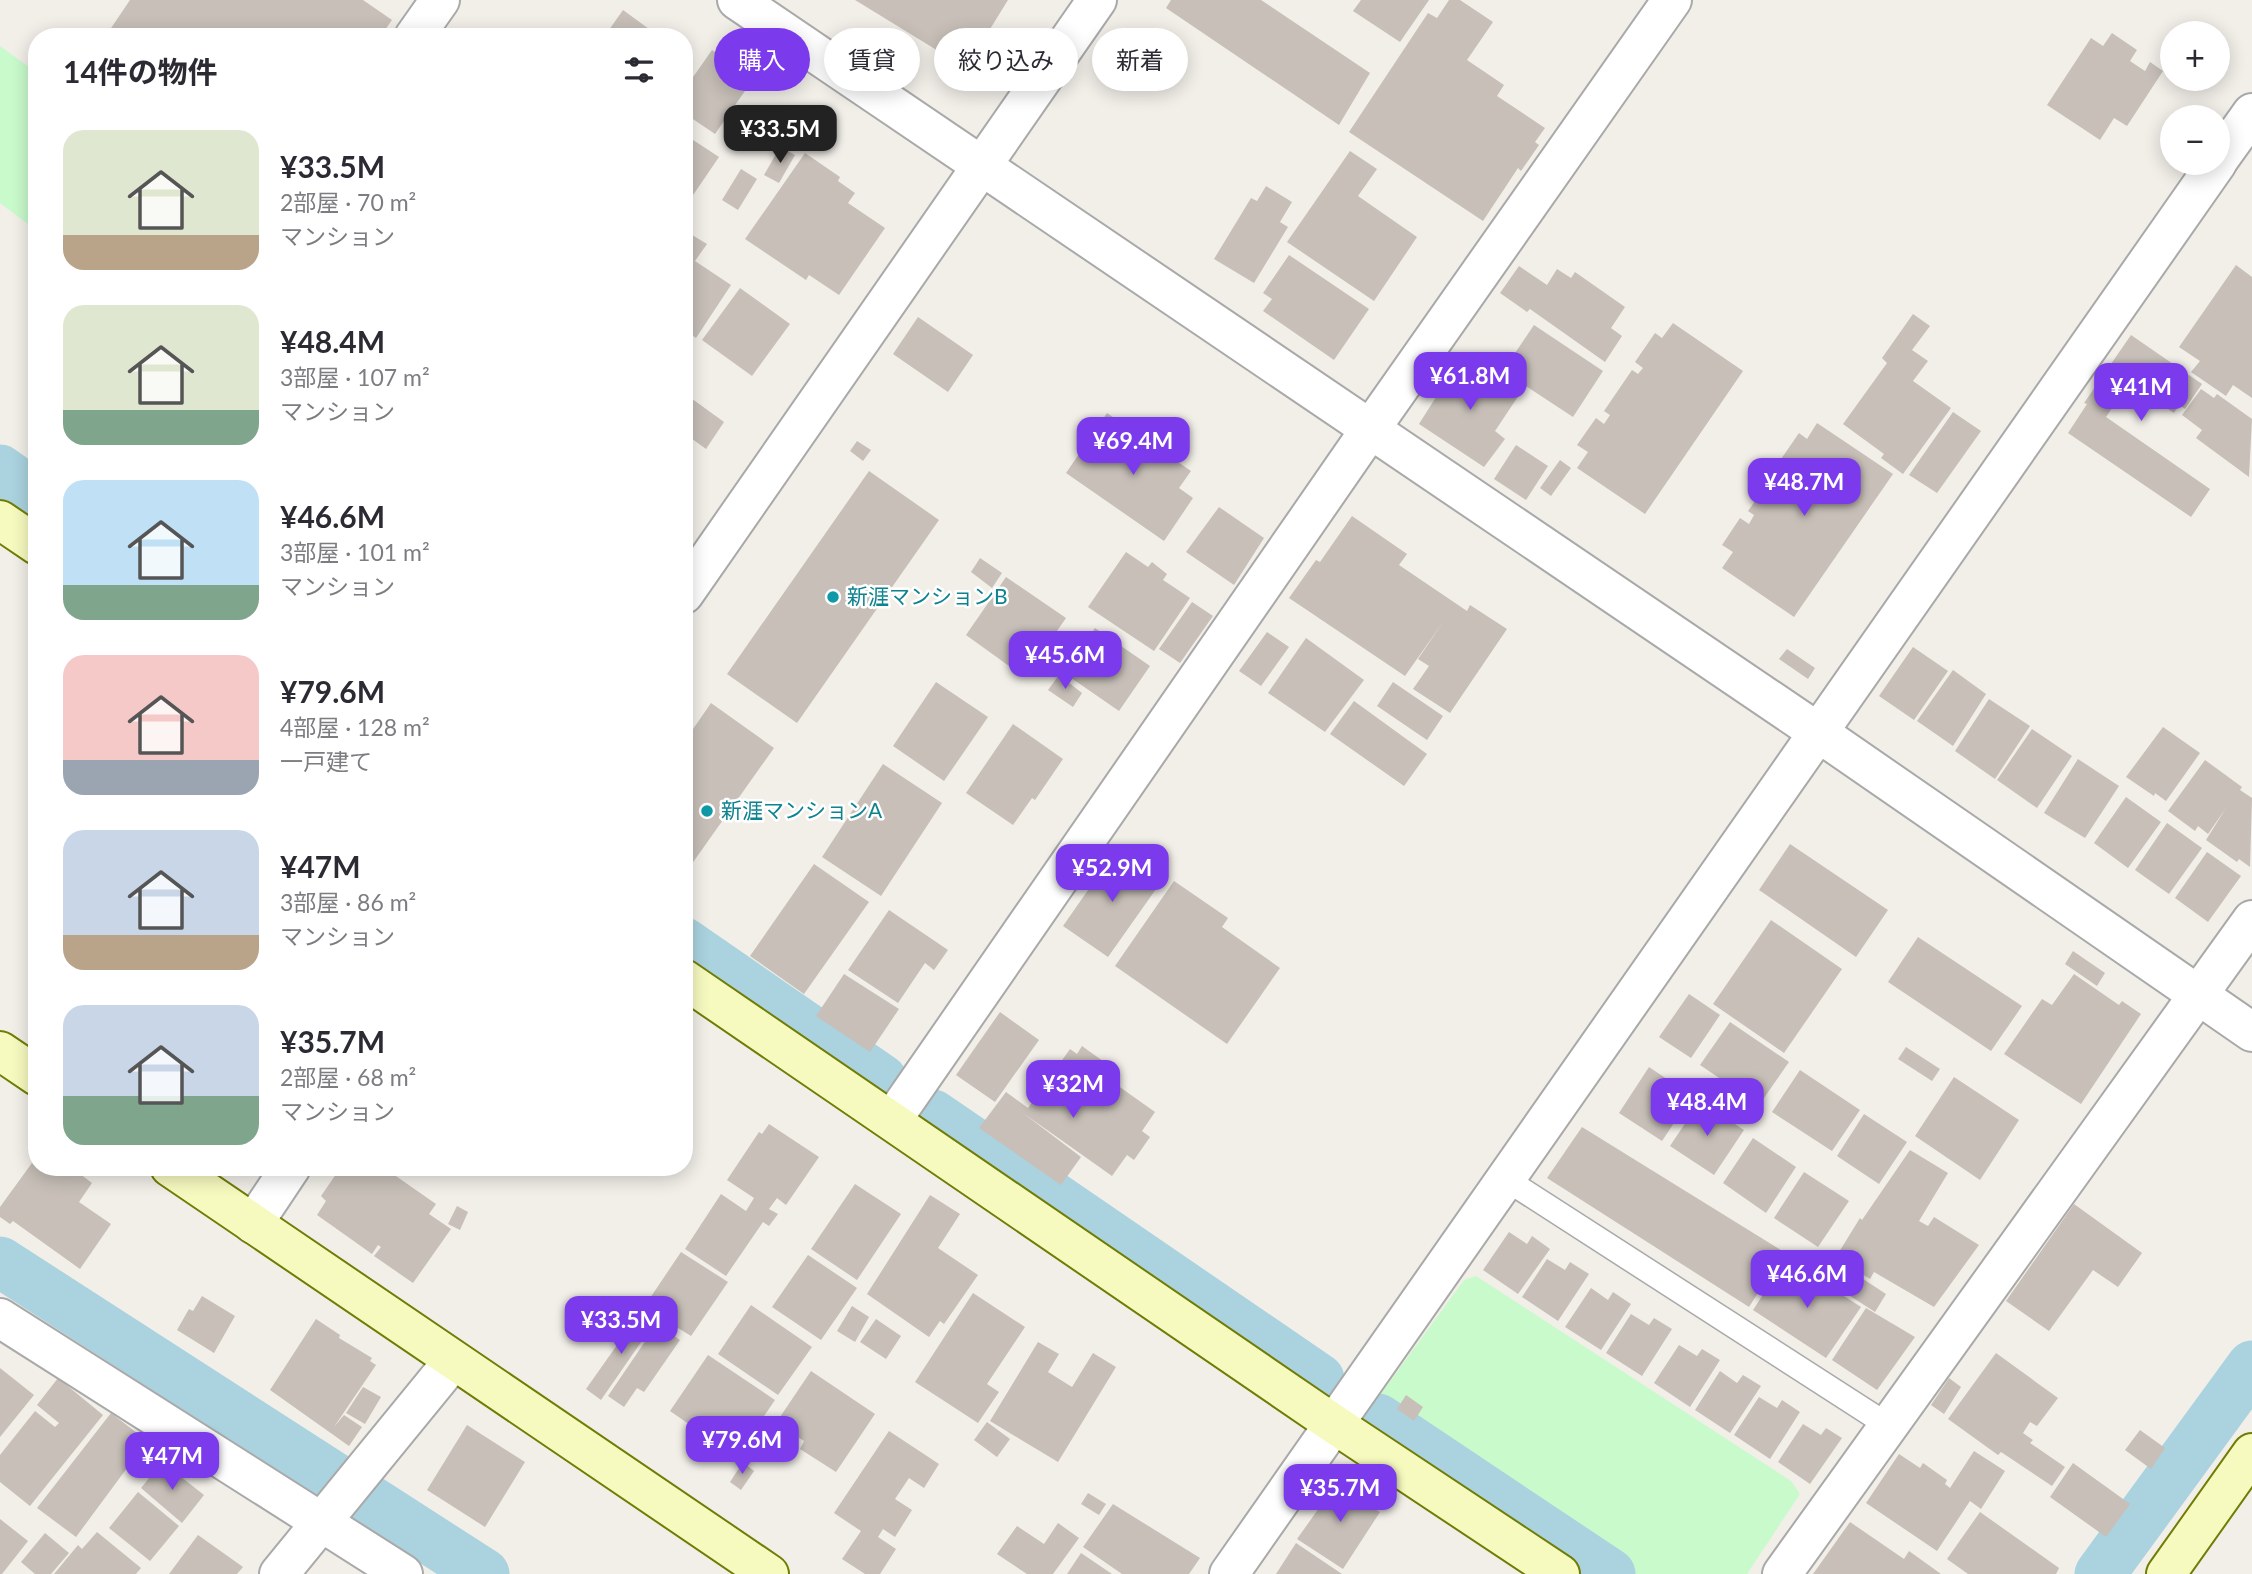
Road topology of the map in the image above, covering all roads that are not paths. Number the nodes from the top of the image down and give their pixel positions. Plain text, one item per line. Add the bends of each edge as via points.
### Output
1 (440, 0) edge
2 (737, 0) edge
3 (1097, 0) edge
4 (1672, 0) edge
5 (420, 28) edge
6 (2252, 113) edge
7 (2230, 144) edge
8 (980, 166) junction
9 (2208, 175) edge
10 (1368, 431) junction
11 (0, 520) edge
12 (28, 539) edge
13 (693, 581) edge
14 (1819, 733) junction
15 (2252, 920) edge
16 (693, 985) edge
17 (2200, 995) junction
18 (2252, 1032) edge
19 (0, 1051) edge
20 (28, 1070) edge
21 (892, 1120) junction
22 (183, 1176) edge
23 (285, 1176) edge
24 (1504, 1178) junction
25 (253, 1224) junction
26 (0, 1318) edge
27 (453, 1361) junction
28 (1334, 1424) junction
29 (1889, 1426) junction
30 (2252, 1453) edge
31 (321, 1523) junction
32 (279, 1574) edge
33 (402, 1574) edge
34 (769, 1574) edge
35 (1229, 1574) edge
36 (1560, 1574) edge
37 (1782, 1574) edge
38 (2166, 1574) edge

1 - 5 street
2 - 8 street
3 - 8 street
4 - 10 street
6 - 7 street
8 - 10 street
8 - 13 street
9 - 14 street
10 - 14 street
10 - 21 street
11 - 12 street
14 - 17 street
14 - 24 street
15 - 17 street
16 - 21 street
17 - 18 street
17 - 29 street
19 - 20 street
21 - 28 street
22 - 25 street
23 - 25 street
24 - 28 street
24 - 29 lane
25 - 27 street
26 - 31 street
27 - 31 street
27 - 34 street
28 - 35 street
28 - 36 street
29 - 37 street
30 - 38 street
31 - 32 street
31 - 33 street

